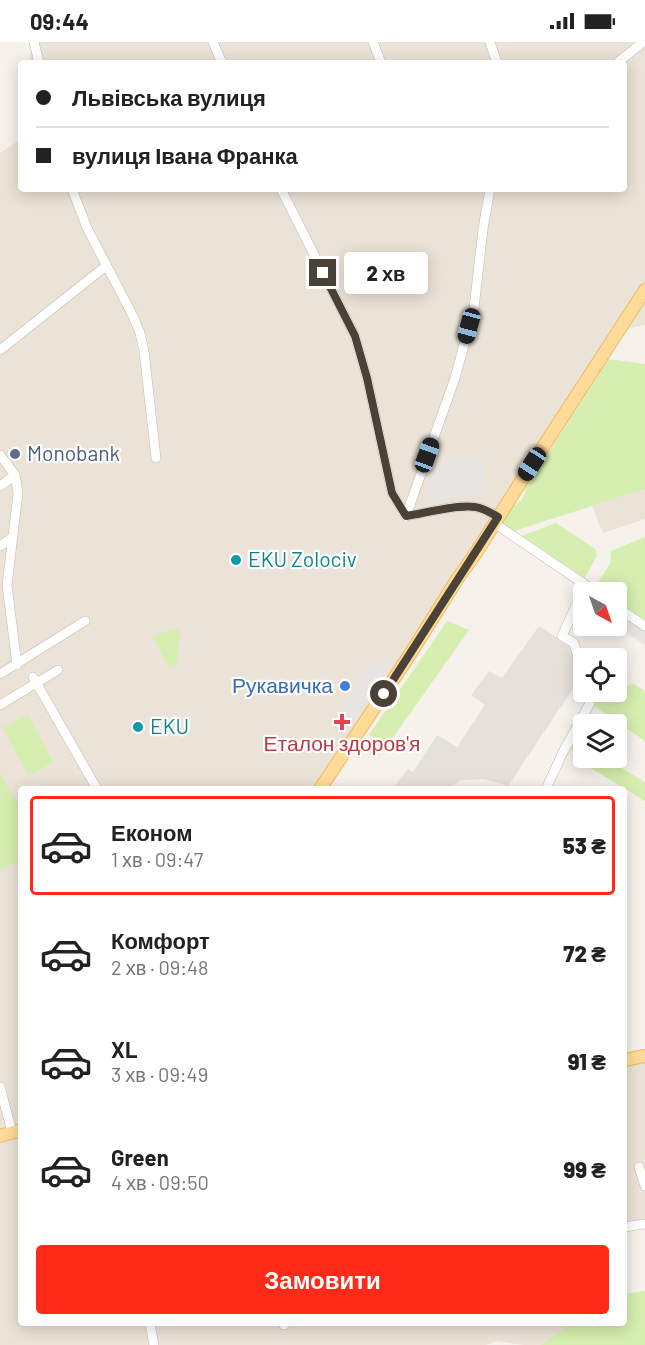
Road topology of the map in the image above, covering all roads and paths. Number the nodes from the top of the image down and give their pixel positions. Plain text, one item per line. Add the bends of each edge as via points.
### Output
1 (34, 42) edge
2 (213, 42) edge
3 (373, 42) edge
4 (490, 42) edge
5 (643, 42) edge
6 (38, 60) edge
7 (221, 60) edge
8 (380, 60) edge
9 (496, 60) edge
10 (621, 60) edge
11 (73, 192) edge
12 (283, 192) edge
13 (489, 192) edge
14 (106, 266) junction
15 (645, 290) edge
16 (0, 350) edge
17 (0, 454) edge
18 (156, 459) dead end
19 (15, 475) junction
20 (0, 486) edge
21 (406, 516) junction
22 (496, 520) junction
23 (13, 537) junction
24 (0, 546) edge
25 (580, 582) edge
26 (573, 612) edge
27 (627, 614) edge
28 (85, 621) dead end
29 (645, 626) edge
30 (575, 648) edge
31 (16, 664) junction
32 (58, 670) dead end
33 (0, 674) edge
34 (35, 680) junction
35 (590, 702) edge
36 (0, 705) edge
37 (95, 786) edge
38 (322, 786) edge
39 (547, 786) edge
40 (645, 1056) edge
41 (627, 1059) edge
42 (0, 1087) edge
43 (11, 1133) edge
44 (639, 1167) dead end
45 (645, 1186) edge
46 (645, 1224) edge
47 (627, 1227) edge
48 (151, 1326) edge
49 (154, 1345) edge

1 - 6 street
2 - 7 street
3 - 8 street
4 - 9 street
5 - 10 street
11 - 14 street
12 - 21 street via 355,336 392,493
13 - 21 street via 474,308 455,378
14 - 16 street
14 - 18 street via 140,333
15 - 22 main road
17 - 19 street
19 - 20 street
19 - 23 street via 18,493
21 - 22 street via 476,507
22 - 25 street
22 - 38 main road
23 - 24 street
23 - 31 street via 7,585
26 - 30 street via 562,636
27 - 29 street
28 - 31 street
31 - 33 street
32 - 34 street
34 - 36 street
34 - 37 street
35 - 39 street
40 - 41 main road
42 - 43 street
44 - 45 street
46 - 47 street
48 - 49 street

